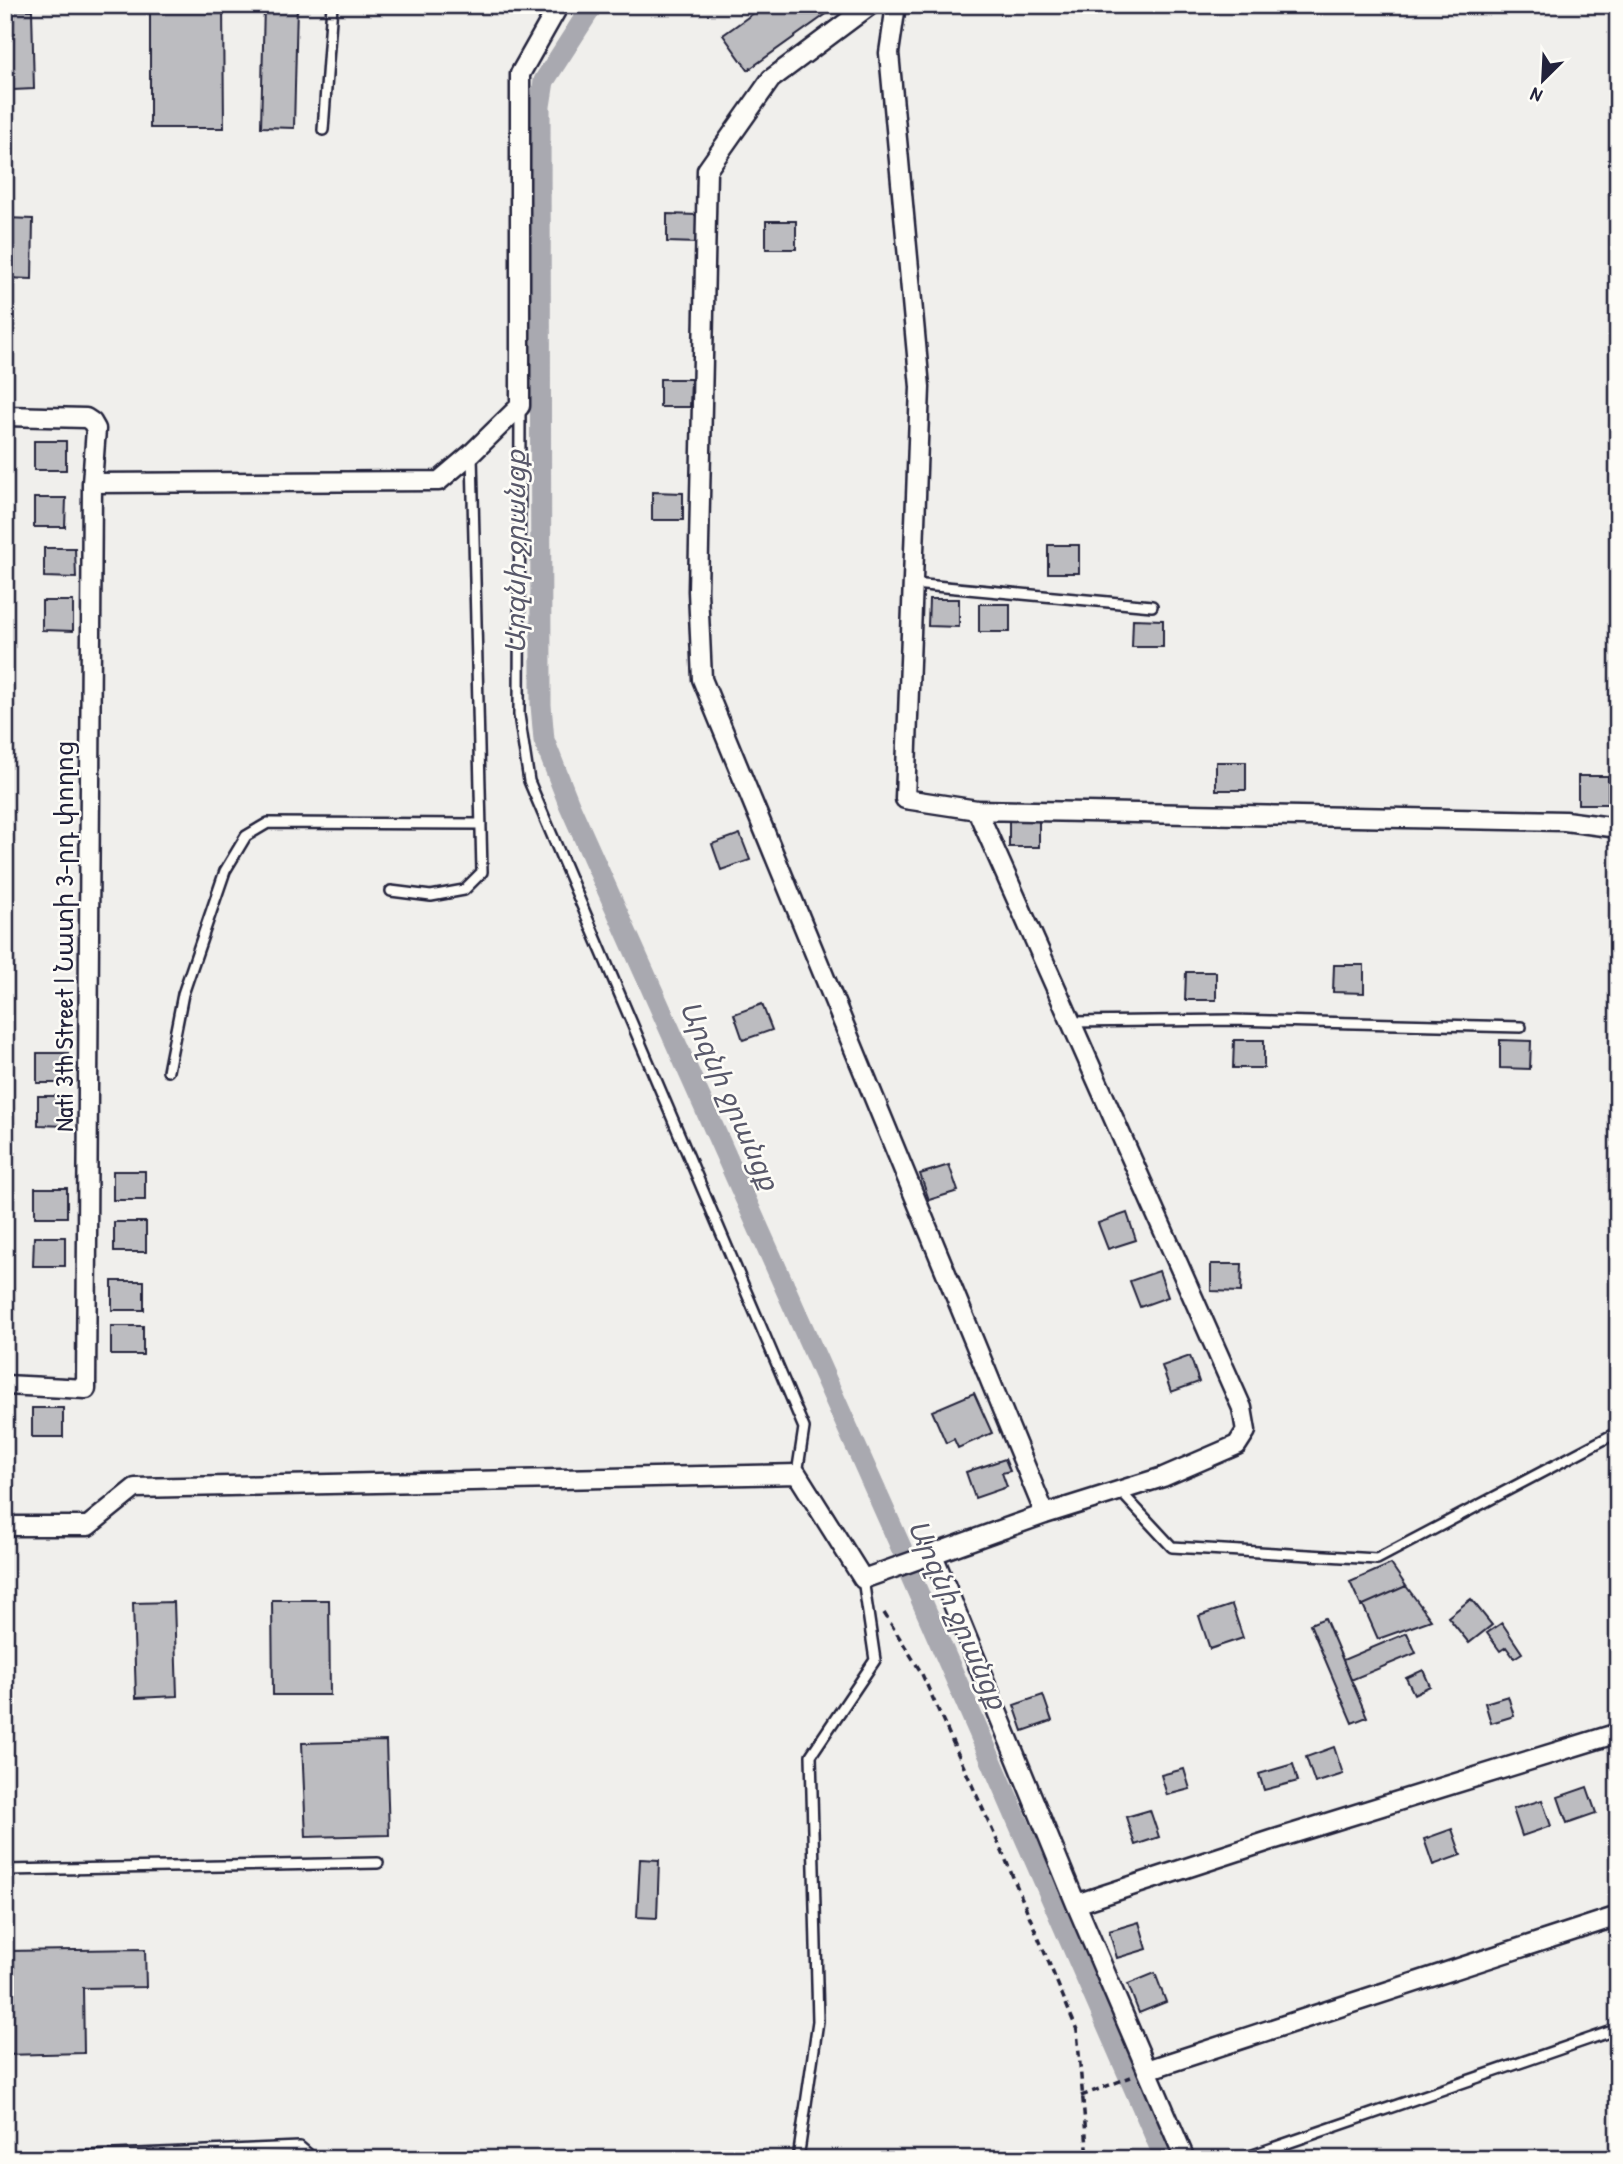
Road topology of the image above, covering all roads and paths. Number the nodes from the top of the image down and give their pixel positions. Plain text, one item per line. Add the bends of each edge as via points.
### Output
1 (332, 5) edge
2 (559, 5) edge
3 (870, 5) edge
4 (896, 5) edge
5 (323, 130) dead end
6 (520, 406) junction
7 (5, 416) edge
8 (472, 453) junction
9 (92, 483) junction
10 (913, 584) junction
11 (1152, 606) dead end
12 (977, 810) junction
13 (481, 824) junction
14 (1618, 828) edge
15 (391, 891) dead end
16 (1071, 1022) junction
17 (1521, 1027) dead end
18 (168, 1071) dead end
19 (5, 1385) edge
20 (1618, 1432) edge
21 (797, 1474) junction
22 (1120, 1491) junction
23 (1045, 1514) junction
24 (5, 1526) edge
25 (925, 1558) junction
26 (863, 1579) junction
27 (1618, 1733) edge
28 (378, 1863) dead end
29 (5, 1870) edge
30 (1076, 1904) junction
31 (1618, 1916) edge
32 (1618, 2029) edge
33 (1142, 2072) junction
34 (1081, 2096) junction
35 (23, 2159) edge
36 (314, 2159) edge
37 (798, 2159) edge
38 (1088, 2159) edge
39 (1185, 2159) edge
40 (1241, 2159) edge

1 - 5 lane
2 - 6 street via 520,74
3 - 23 street via 771,79 707,170 698,591 702,679
4 - 10 street via 889,54 920,387
6 - 8 street
6 - 21 lane via 519,715 529,781 804,1428
7 - 9 street, Nati 3th Street | Նատի 3-րդ փողոց via 86,418 92,422 96,429
8 - 9 street via 439,481
8 - 13 lane
9 - 19 street, Nati 3th Street | Նատի 3-րդ փողոց via 86,1389
10 - 11 lane
10 - 12 street via 905,799
12 - 14 street via 1565,821
12 - 16 street
13 - 15 lane via 482,872 464,890 431,896
13 - 18 lane via 268,823 246,836 225,871 183,994
16 - 17 lane via 1232,1020
16 - 22 street via 1242,1408 1246,1431 1237,1445
20 - 22 lane via 1377,1559 1172,1547
21 - 24 street via 135,1488 88,1526
21 - 26 street
22 - 23 street
23 - 25 street
25 - 26 street
25 - 30 street
26 - 34 path via 920,1672 1006,1858 1077,2031
26 - 37 lane via 875,1660 811,1755 818,2021
27 - 30 street
28 - 29 lane
30 - 33 street
31 - 33 street
32 - 40 lane
33 - 34 path
33 - 39 street
34 - 38 path
35 - 36 lane via 300,2147

